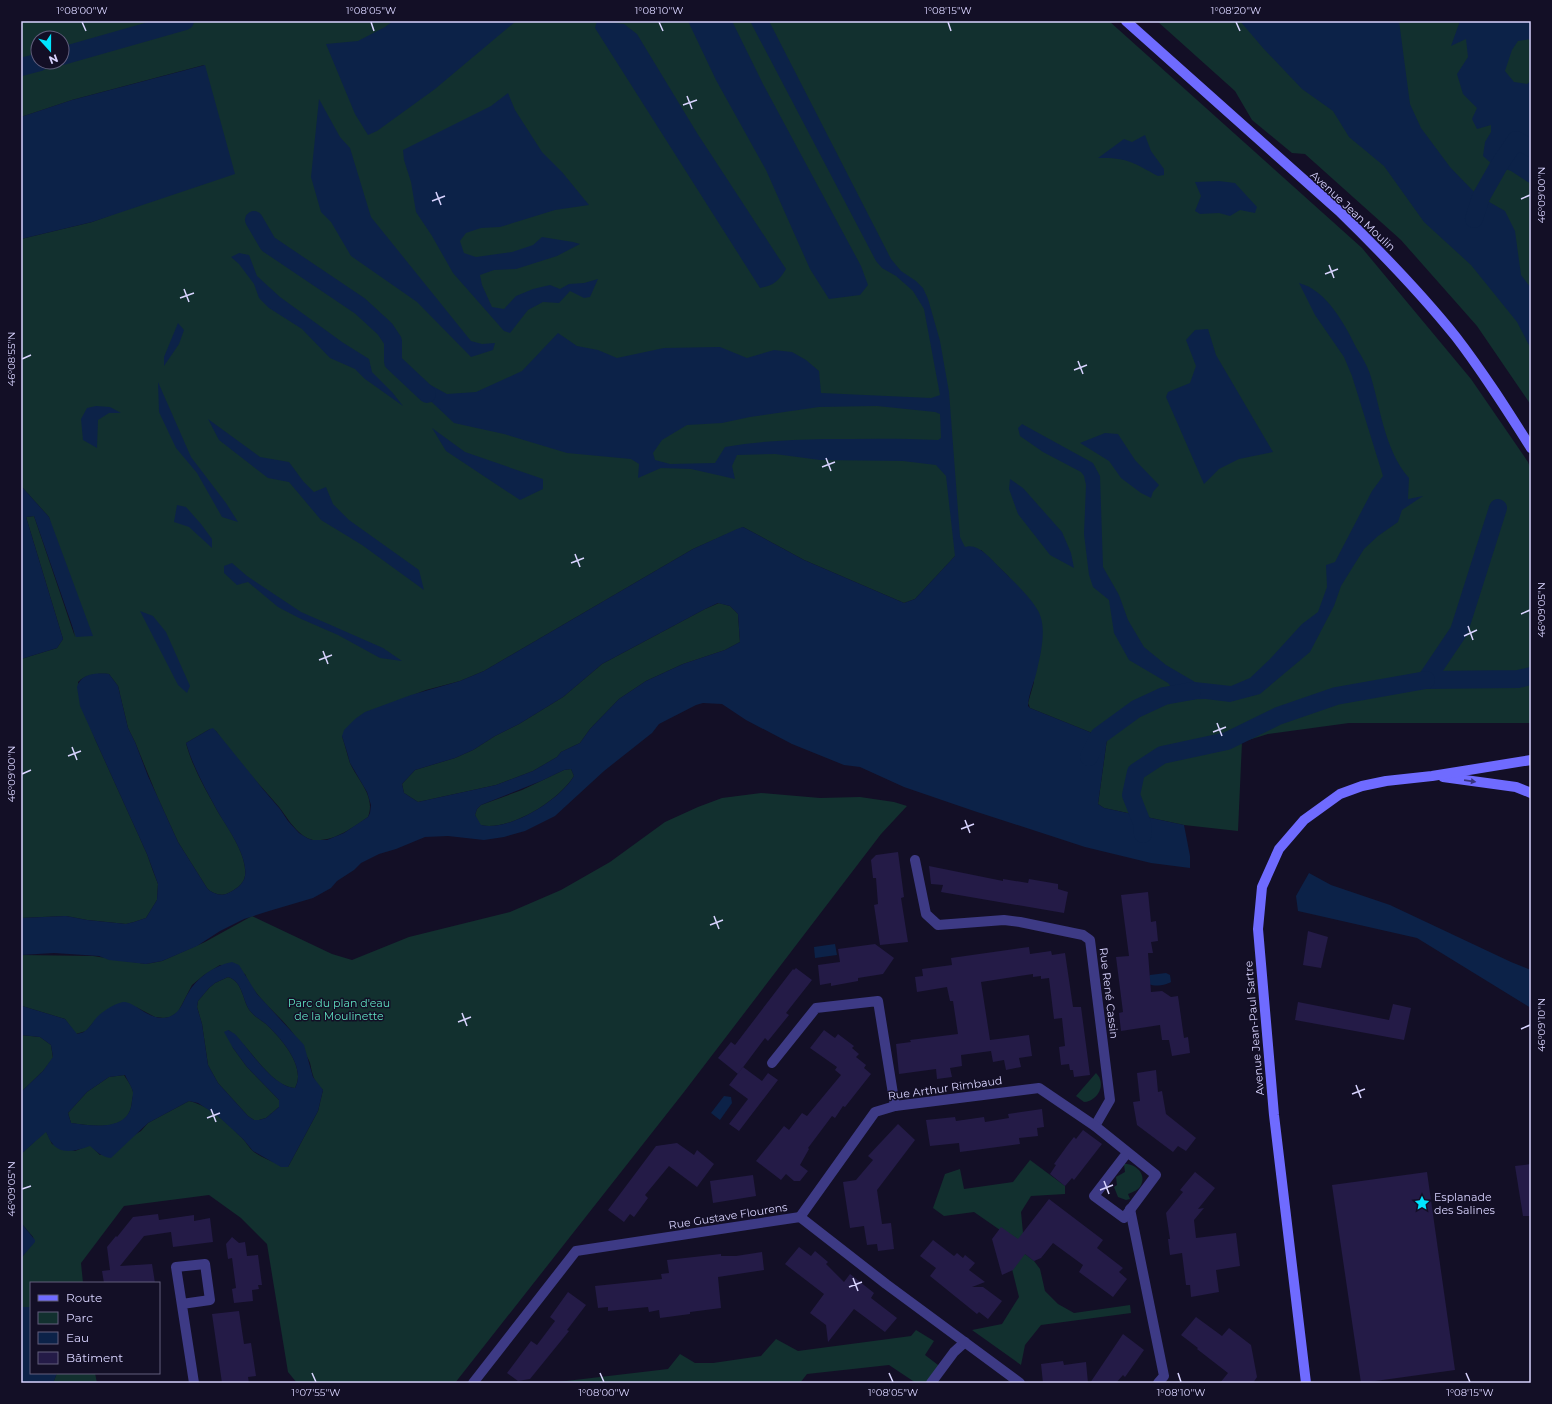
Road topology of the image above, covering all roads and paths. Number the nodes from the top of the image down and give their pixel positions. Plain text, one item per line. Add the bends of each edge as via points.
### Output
1 (1126, 21) edge
2 (1531, 448) edge
3 (1531, 760) edge
4 (1432, 776) junction
5 (1531, 793) edge
6 (915, 860) dead end
7 (772, 1063) dead end
8 (895, 1106) junction
9 (1095, 1126) junction
10 (1127, 1153) junction
11 (1130, 1209) junction
12 (800, 1217) junction
13 (182, 1304) junction
14 (965, 1342) junction
15 (194, 1383) edge
16 (473, 1383) edge
17 (931, 1383) edge
18 (1020, 1383) edge
19 (1158, 1383) edge
20 (1306, 1383) edge

1 - 2 main road, Avenue Jean Moulin via 1374,244 1456,337
3 - 4 main road, Avenue Jean-Paul Sartre
4 -> 5 main road, Avenue Jean-Paul Sartre via 1516,787
4 - 20 main road, Avenue Jean-Paul Sartre via 1386,781 1340,794 1304,820 1279,849 1262,887 1258,929 1274,1115
6 - 9 street, Rue René Cassin via 926,914 938,925 1004,920 1083,935 1090,940 1110,1100
7 - 8 street via 816,1008 878,1001
8 - 9 street, Rue Arthur Rimbaud via 1039,1088
8 - 12 street, Rue Arthur Rimbaud via 875,1112
9 - 10 street, Rue Arthur Rimbaud
10 - 11 street, Rue Arthur Rimbaud via 1156,1175
10 - 11 street via 1094,1196 1124,1218
11 - 19 street via 1164,1376
12 - 14 street, Rue Gustave Flourens
12 - 16 street, Rue Gustave Flourens via 576,1251
13 - 13 street via 176,1267 205,1264 210,1300
13 - 15 street
14 - 17 street via 954,1352
14 - 18 street, Rue Gustave Flourens

